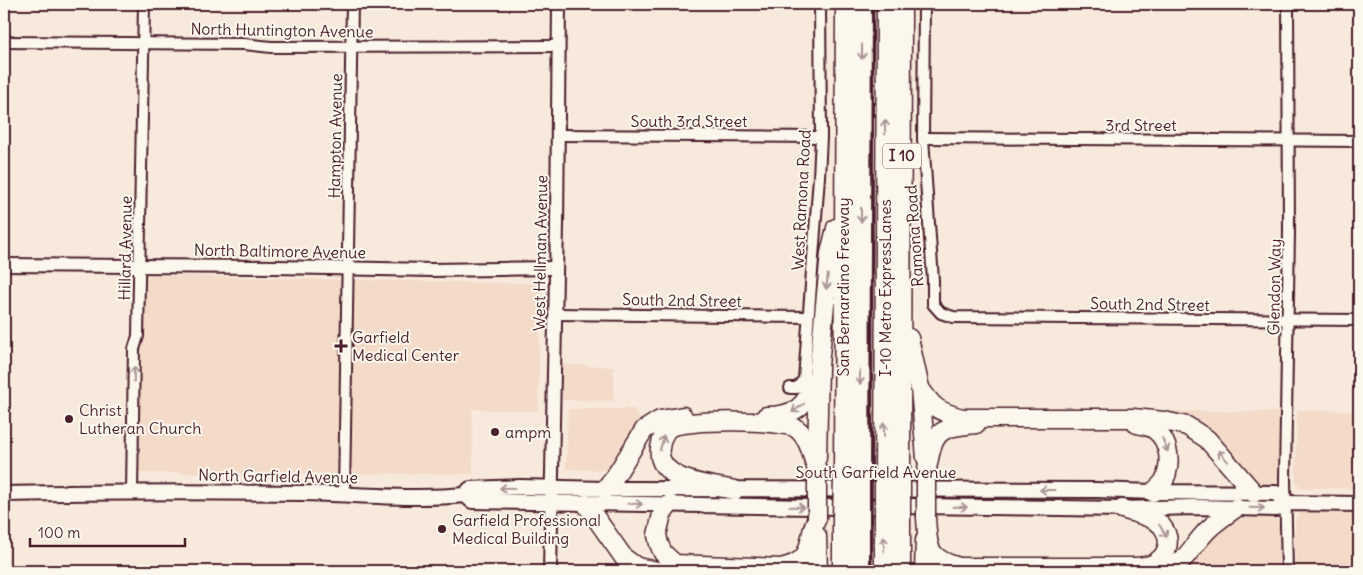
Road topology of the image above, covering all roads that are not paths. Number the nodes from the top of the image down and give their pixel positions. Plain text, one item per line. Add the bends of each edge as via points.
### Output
1 (144, 4) edge
2 (352, 4) edge
3 (559, 4) edge
4 (820, 4) edge
5 (845, 4) edge
6 (862, 4) edge
7 (886, 4) edge
8 (902, 4) edge
9 (924, 4) edge
10 (1288, 4) edge
11 (4, 42) edge
12 (143, 43) junction
13 (559, 46) junction
14 (351, 47) junction
15 (558, 135) junction
16 (821, 137) junction
17 (923, 138) junction
18 (1288, 140) junction
19 (1359, 141) edge
20 (843, 200) junction
21 (4, 265) edge
22 (140, 266) junction
23 (347, 268) junction
24 (556, 268) junction
25 (902, 308) junction
26 (941, 313) joint
27 (555, 314) junction
28 (808, 317) junction
29 (1288, 319) junction
30 (1359, 320) edge
31 (819, 366) junction
32 (790, 388) dead end
33 (920, 388) junction
34 (817, 474) junction
35 (926, 474) junction
36 (851, 478) junction
37 (893, 478) junction
38 (605, 490) junction
39 (735, 490) junction
40 (132, 492) junction
41 (1153, 492) junction
42 (1254, 493) junction
43 (4, 494) edge
44 (344, 494) junction
45 (550, 496) junction
46 (1285, 503) junction
47 (586, 504) junction
48 (670, 504) junction
49 (1359, 504) edge
50 (1236, 508) junction
51 (1122, 509) junction
52 (851, 517) junction
53 (892, 517) junction
54 (926, 517) junction
55 (817, 518) junction
56 (550, 571) edge
57 (658, 571) edge
58 (818, 571) edge
59 (842, 571) edge
60 (860, 571) edge
61 (884, 571) edge
62 (901, 571) edge
63 (924, 571) edge
64 (1159, 571) edge
65 (1287, 571) edge

1 - 12 street, Hillard Avenue
2 - 14 street, Hampton Avenue
3 - 13 street, West Hellman Avenue
4 - 16 street, West Ramona Road
5 - 20 highway, San Bernardino Freeway
6 -> 36 highway, I-10 Metro ExpressLanes
37 -> 7 highway, I-10 Metro ExpressLanes
8 - 25 highway, I 10
9 - 17 street, Ramona Road
10 - 18 street, Glendon Way
11 - 12 street, North Huntington Avenue
12 - 14 street, North Huntington Avenue
12 - 22 street, Hillard Avenue
13 - 14 street, North Huntington Avenue
13 - 15 street, West Hellman Avenue
14 - 23 street, Hampton Avenue
15 - 16 street, South 3rd Street
15 - 24 street, West Hellman Avenue
16 - 28 street, West Ramona Road via 818,214
17 - 18 street, 3rd Street
17 - 26 street, Ramona Road via 933,304
18 - 19 street, 3rd Street
18 - 29 street, Glendon Way
20 -> 31 highway via 830,253
20 - 36 highway, San Bernardino Freeway
21 - 22 street, North Baltimore Avenue
22 - 23 street, North Baltimore Avenue
40 -> 22 street, Hillard Avenue via 134,349 138,336
23 - 24 street, North Baltimore Avenue
23 - 44 street
24 - 27 street, West Hellman Avenue
25 - 33 highway
25 - 37 highway, I 10
26 - 29 street, South 2nd Street via 953,317
27 - 28 street, South 2nd Street
27 - 45 street, West Hellman Avenue
28 - 32 street, West Ramona Road via 804,379 798,388
29 - 30 street, South 2nd Street
29 - 46 street, Glendon Way
31 - 34 highway
31 -> 38 highway via 811,392 803,405 791,413 774,416 683,416 660,420 644,430
33 - 35 highway
42 -> 33 highway via 1207,439 1187,426 1132,418 962,418 931,404
39 -> 34 highway via 680,478 669,472 661,462 659,452 661,438 669,428 700,422 780,423 796,428 807,440
34 - 55 highway, bridge
35 -> 41 highway via 931,445 941,431 953,427 974,424 1137,424 1154,429 1164,440 1169,453 1165,480
35 - 54 highway, bridge
36 - 52 highway, San Bernardino Freeway, bridge
37 - 53 highway, I-10 Metro ExpressLanes, bridge
38 - 39 main road, South Garfield Avenue
38 - 45 main road, South Garfield Avenue
41 -> 39 main road, South Garfield Avenue
40 - 43 main road, North Garfield Avenue
40 - 44 main road, North Garfield Avenue
41 - 42 main road, South Garfield Avenue
42 - 46 main road, South Garfield Avenue via 1276,493
44 - 45 main road, North Garfield Avenue via 465,495 472,501
45 - 47 main road, South Garfield Avenue
45 - 56 street, West Hellman Avenue
46 - 49 main road, South Garfield Avenue
50 -> 46 main road, South Garfield Avenue via 1276,509
46 - 65 street, Glendon Way
47 -> 48 main road, South Garfield Avenue
47 - 57 highway via 624,558 637,567
48 -> 51 main road, South Garfield Avenue
48 - 55 highway via 662,514 657,535 659,544 668,560 684,565 781,568 792,565 807,552 812,526
50 - 51 main road, South Garfield Avenue
50 - 64 highway via 1204,534 1179,564
51 -> 54 highway via 1161,525 1168,546 1165,554 1154,563 1137,567 959,567 934,556 928,542
52 - 59 highway, San Bernardino Freeway
52 - 60 highway
61 -> 53 highway, I-10 Metro ExpressLanes
53 - 62 highway
54 - 63 highway
55 - 58 highway

